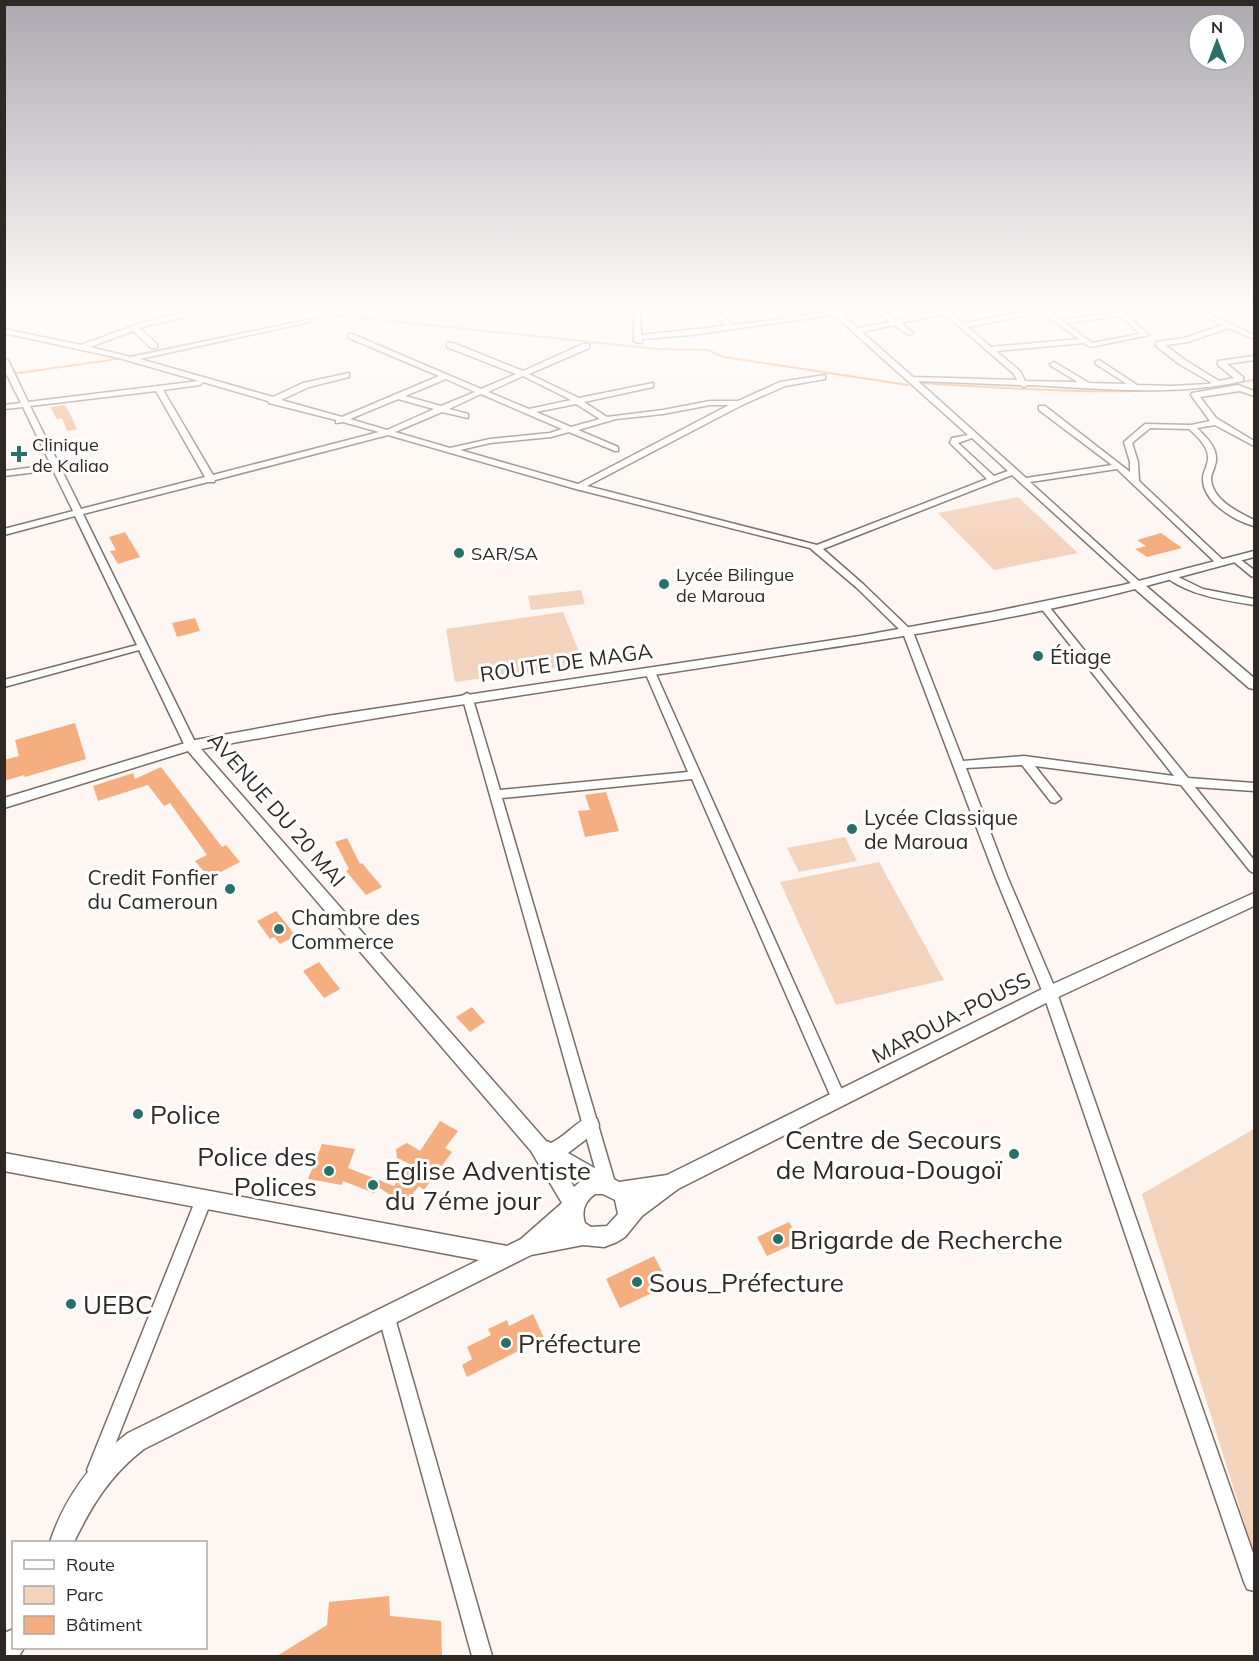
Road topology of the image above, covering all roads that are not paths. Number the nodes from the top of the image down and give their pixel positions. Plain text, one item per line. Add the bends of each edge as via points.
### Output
1 (17, 387) edge
2 (170, 387) edge
3 (222, 387) edge
4 (305, 387) edge
5 (420, 387) edge
6 (473, 387) edge
7 (495, 387) edge
8 (551, 387) edge
9 (642, 387) edge
10 (777, 387) edge
11 (922, 387) edge
12 (1074, 387) edge
13 (1090, 387) joint
14 (1136, 387) joint
15 (1185, 387) edge
16 (158, 388) junction
17 (484, 391) junction
18 (1254, 394) edge
19 (397, 396) junction
20 (577, 399) junction
21 (272, 401) junction
22 (27, 404) junction
23 (739, 404) junction
24 (4, 406) edge
25 (1042, 408) dead end
26 (442, 409) junction
27 (532, 411) junction
28 (465, 416) dead end
29 (605, 419) junction
30 (339, 421) junction
31 (1216, 422) junction
32 (1191, 427) junction
33 (573, 428) junction
34 (387, 433) junction
35 (972, 436) junction
36 (1254, 444) edge
37 (615, 449) dead end
38 (446, 450) junction
39 (1119, 466) junction
40 (57, 467) junction
41 (1013, 472) junction
42 (4, 474) edge
43 (212, 480) junction
44 (993, 480) junction
45 (1023, 481) junction
46 (1135, 482) junction
47 (579, 487) junction
48 (79, 513) junction
49 (1254, 523) edge
50 (4, 532) edge
51 (818, 548) junction
52 (1254, 554) edge
53 (1236, 560) junction
54 (1221, 563) junction
55 (1254, 574) edge
56 (1170, 576) junction
57 (1137, 584) junction
58 (1254, 602) edge
59 (1043, 605) junction
60 (908, 633) junction
61 (143, 646) junction
62 (650, 672) junction
63 (4, 684) edge
64 (1254, 685) edge
65 (467, 696) junction
66 (191, 746) junction
67 (1024, 760) junction
68 (959, 765) junction
69 (694, 775) junction
70 (1184, 781) junction
71 (1254, 787) edge
72 (494, 795) junction
73 (1054, 799) dead end
74 (4, 803) edge
75 (1254, 868) edge
76 (1254, 899) edge
77 (1050, 993) junction
78 (839, 1099) junction
79 (590, 1125) junction
80 (544, 1149) junction
81 (4, 1162) edge
82 (671, 1183) junction
83 (611, 1188) junction
84 (204, 1198) junction
85 (573, 1206) junction
86 (628, 1215) junction
87 (586, 1235) junction
88 (528, 1246) junction
89 (508, 1256) junction
90 (387, 1318) junction
91 (92, 1482) junction
92 (62, 1541) edge
93 (1254, 1582) edge
94 (482, 1656) edge

1 - 22 street, AVENUE DU 20 MAI
2 - 16 street
3 - 21 street
4 - 21 street
5 - 19 street
6 - 17 street
7 - 17 street
8 - 20 street
9 - 20 street
10 - 23 street
11 - 35 street
12 - 13 street
13 - 14 street
14 - 15 street
16 - 22 street
16 - 43 street
17 - 26 street
17 - 27 street
18 - 31 street via 1240,387 1195,394
19 - 26 street
19 - 30 street
20 - 27 street
20 - 29 street
21 - 30 street
22 - 24 street
22 - 40 street, AVENUE DU 20 MAI
23 - 29 street via 710,403
23 - 47 street
25 - 39 street
26 - 28 street
26 - 34 street
27 - 33 street
29 - 33 street
30 - 34 street
31 - 32 street
31 - 36 street
32 - 46 street via 1148,426 1128,441
32 - 49 street via 1212,456 1206,480 1215,498
33 - 37 street
33 - 38 street via 545,436
34 - 38 street
34 - 43 street
35 - 41 street
35 - 44 street via 953,441
38 - 47 street
39 - 45 street
39 - 46 street
40 - 42 street
40 - 48 street, AVENUE DU 20 MAI
41 - 44 street
41 - 45 street
43 - 48 street
44 - 51 street
45 - 57 street
46 - 54 street
47 - 51 street
48 - 50 street
48 - 61 street, AVENUE DU 20 MAI
51 - 60 street
52 - 53 main road, ROUTE DE MAGA
53 - 54 main road, ROUTE DE MAGA
53 - 55 street
54 - 56 main road, ROUTE DE MAGA
56 - 57 main road, ROUTE DE MAGA
56 - 58 street via 1194,591
57 - 59 main road, ROUTE DE MAGA
57 - 64 main road
59 - 60 main road, ROUTE DE MAGA
59 - 70 street
60 - 62 main road, ROUTE DE MAGA
60 - 68 street
61 - 63 street
61 - 66 street, AVENUE DU 20 MAI
62 - 65 main road, ROUTE DE MAGA
62 - 69 street
65 - 66 main road, ROUTE DE MAGA
65 - 72 street
66 - 74 main road, ROUTE DE MAGA
66 - 80 main road, AVENUE DU 20 MAI
67 - 68 street
67 - 70 street
67 - 73 street
68 - 77 street
69 - 72 street
69 - 78 street
70 - 71 street
70 - 75 street
72 - 79 street
76 - 77 main road, MAROUA-POUSS
77 - 78 main road, MAROUA-POUSS
77 - 93 street
78 - 82 main road, MAROUA-POUSS
79 - 80 main road via 569,1144
79 - 83 street
80 - 83 main road
80 - 85 main road
81 - 84 main road
82 - 83 main road
82 - 86 main road
83 - 85 main road via 588,1188 579,1194
83 - 86 main road via 627,1201
84 - 89 main road
84 - 91 street
85 - 87 main road via 573,1220
85 - 88 main road
86 - 87 main road via 613,1236
87 - 88 main road
88 - 89 main road
89 - 90 main road
90 - 91 main road via 136,1441
90 - 94 street
91 - 92 main road

